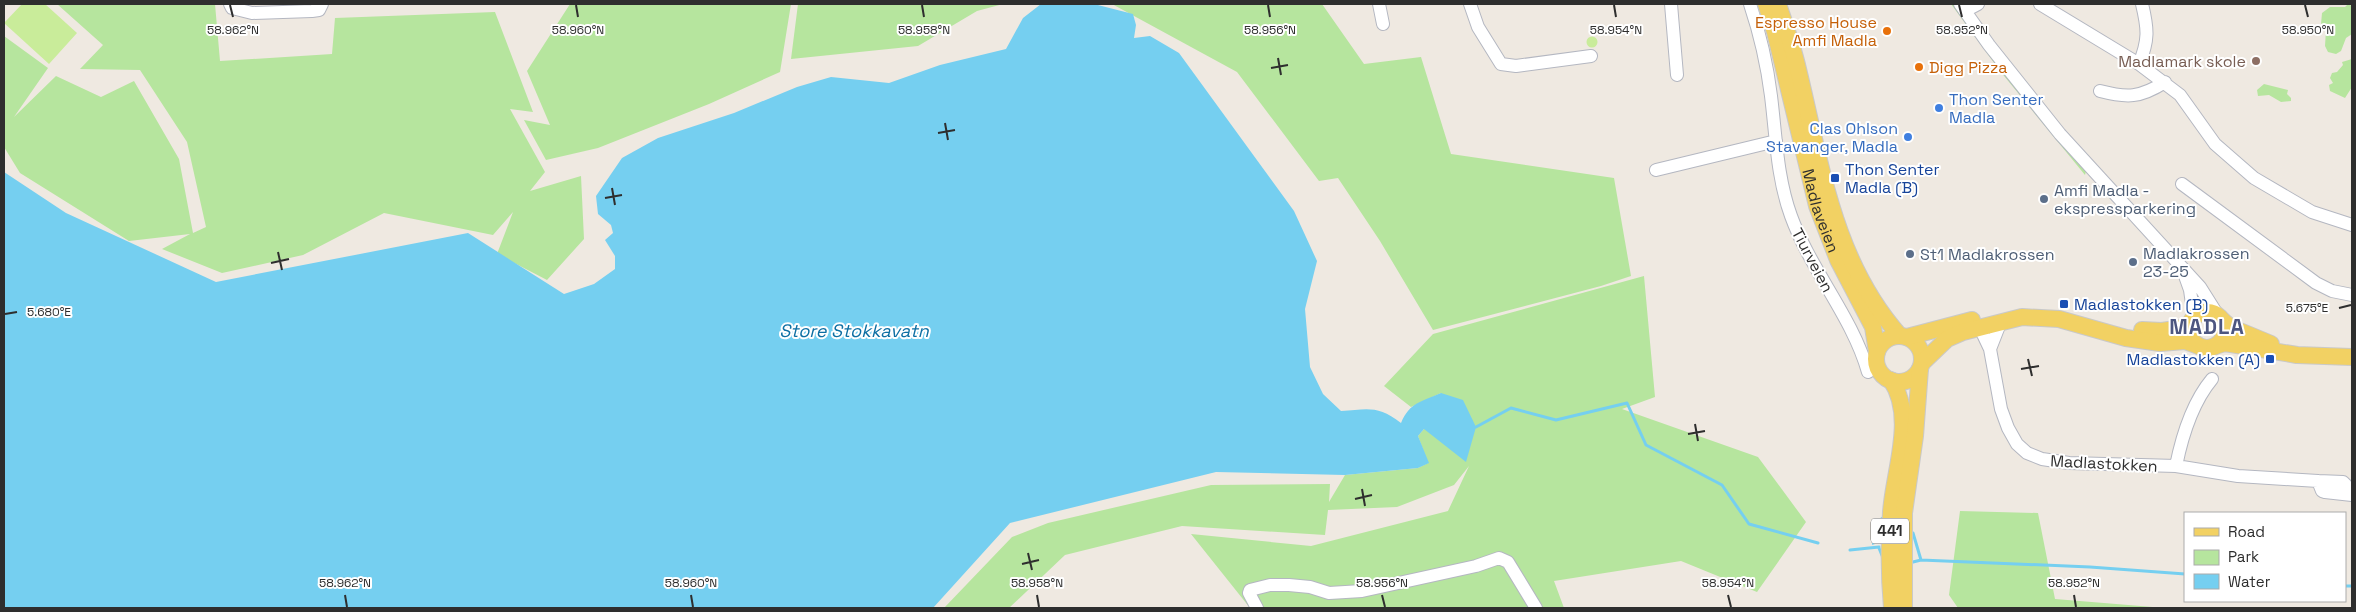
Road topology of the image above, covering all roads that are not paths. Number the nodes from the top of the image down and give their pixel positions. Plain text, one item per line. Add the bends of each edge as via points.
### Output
1 (230, 4) edge
2 (322, 4) edge
3 (1379, 4) edge
4 (1470, 4) edge
5 (1671, 4) edge
6 (1750, 4) edge
7 (1766, 4) edge
8 (1778, 4) edge
9 (1978, 4) edge
10 (2040, 4) edge
11 (2142, 4) edge
12 (1963, 7) edge
13 (1383, 24) dead end
14 (1591, 56) dead end
15 (2139, 64) junction
16 (1677, 75) dead end
17 (2164, 82) junction
18 (2100, 91) dead end
19 (1776, 141) junction
20 (1656, 170) dead end
21 (2182, 184) dead end
22 (2352, 225) edge
23 (2182, 269) junction
24 (2352, 296) edge
25 (2220, 317) junction
26 (2001, 322) junction
27 (2192, 322) junction
28 (1980, 328) junction
29 (1904, 336) junction
30 (2207, 346) junction
31 (1990, 349) junction
32 (1877, 352) junction
33 (2296, 355) junction
34 (2352, 357) edge
35 (1921, 366) junction
36 (1868, 372) dead end
37 (2212, 379) dead end
38 (1891, 380) junction
39 (1905, 456) junction
40 (2176, 466) junction
41 (2348, 494) edge
42 (1257, 608) edge
43 (1536, 608) edge
44 (1892, 608) edge
45 (1904, 608) edge

1 - 2 street via 232,8 252,13 312,11 319,10
3 - 13 street
4 - 14 street via 1478,27 1501,64 1516,66
5 - 16 street
6 - 19 street, Tiurveien via 1761,39
7 - 32 main road, Madlaveien / 441 via 1817,206 1838,260 1873,327
8 - 29 main road, Madlaveien / 441 via 1798,68 1817,159 1834,216 1863,282 1883,315
9 - 12 street
10 - 15 street
11 - 15 street via 2148,38
12 - 23 street via 1988,45 2060,134
15 - 17 street
17 - 18 street via 2138,96 2117,96
17 - 22 street via 2180,95 2215,144 2254,178 2312,212
19 - 20 street
19 - 36 street, Tiurveien via 1780,176 1791,216 1810,258 1856,337
21 - 24 street via 2316,283
23 - 25 street via 2200,287
23 - 27 street via 2190,290
25 - 27 main road via 2204,312
25 - 30 main road via 2225,325 2224,335
25 - 33 main road via 2230,327
26 - 28 main road
26 - 30 main road via 2022,318 2059,319 2126,338 2160,343 2185,341
26 - 31 street
27 - 29 main road via 2162,331 2146,330 2065,310 2033,307
27 - 30 main road via 2192,339
28 - 31 street, Madlastokken
28 - 35 main road via 1947,340
29 - 32 main road via 1883,342
29 - 35 main road, 441 via 1917,344 1922,357
30 - 33 main road via 2225,343
31 - 40 street, Madlastokken via 2001,409 2017,444 2027,453 2069,463
32 - 38 main road, 441 via 1877,366
33 - 34 main road
35 - 38 main road via 1910,379
35 - 39 main road, 441
37 - 40 street, Madlastokken via 2182,438
38 - 39 main road, 441 via 1903,409
39 - 44 main road, 441 via 1890,529
39 - 45 main road, 441
40 - 41 street, Madlastokken via 2238,476 2318,481 2325,492
42 - 43 street via 1250,590 1270,585 1310,587 1329,593 1362,591 1499,558 1508,562

